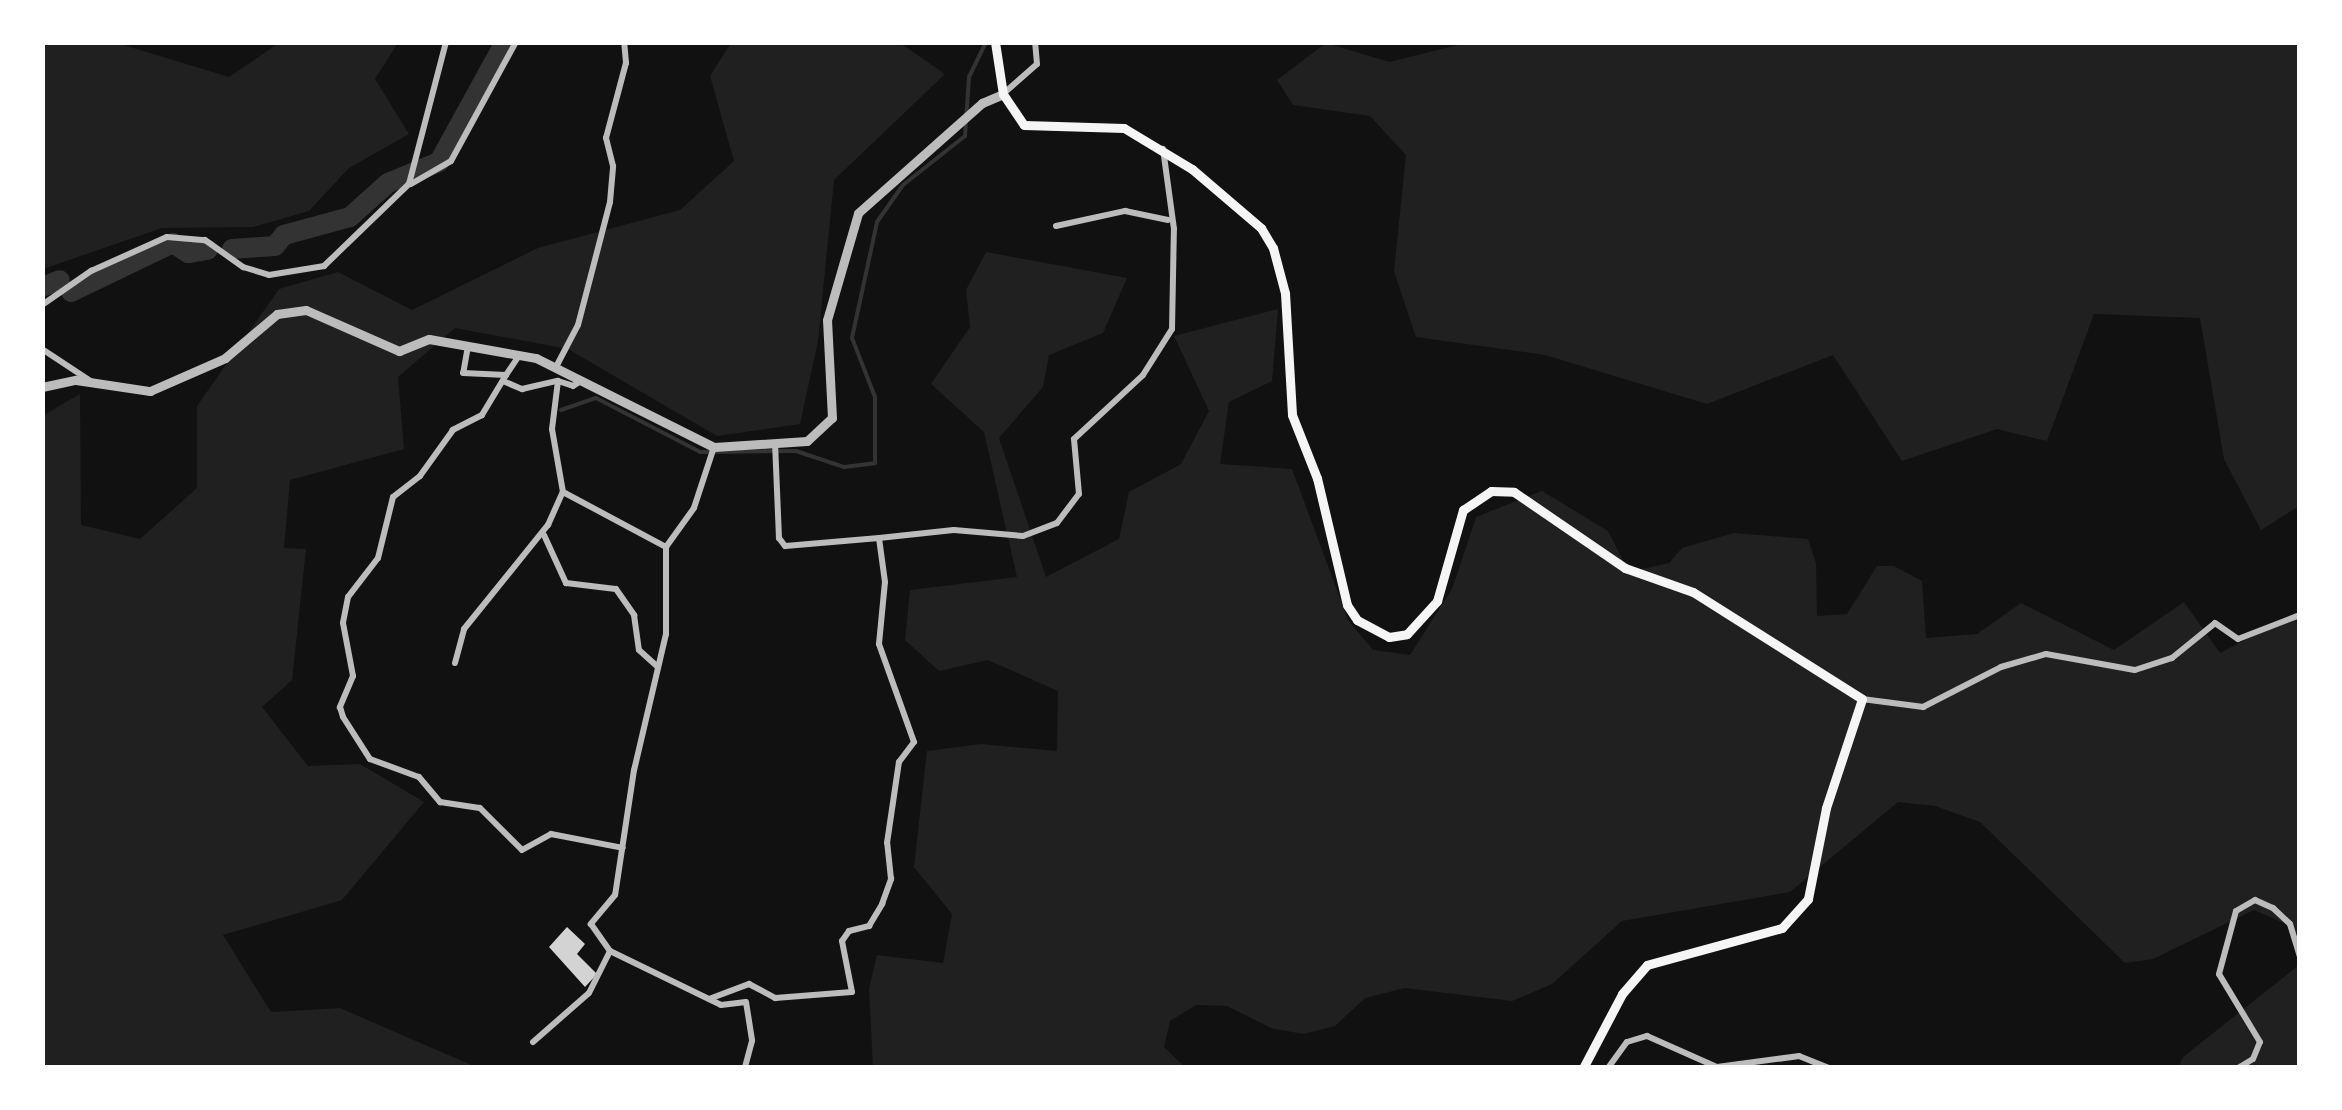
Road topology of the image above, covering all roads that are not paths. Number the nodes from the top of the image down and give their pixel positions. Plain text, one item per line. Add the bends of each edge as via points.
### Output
1 (446, 42) edge
2 (516, 42) edge
3 (624, 42) edge
4 (995, 42) edge
5 (1036, 42) edge
6 (1004, 94) junction
7 (1162, 148) junction
8 (412, 176) junction
9 (1168, 220) junction
10 (1056, 226) dead end
11 (42, 306) edge
12 (469, 345) junction
13 (42, 350) edge
14 (520, 354) junction
15 (556, 368) junction
16 (505, 378) junction
17 (582, 380) junction
18 (558, 381) junction
19 (96, 386) junction
20 (42, 387) edge
21 (775, 443) junction
22 (714, 447) junction
23 (563, 492) junction
24 (543, 534) junction
25 (878, 538) junction
26 (666, 547) junction
27 (2300, 615) edge
28 (455, 664) dead end
29 (658, 668) junction
30 (1862, 699) junction
31 (624, 848) junction
32 (610, 951) junction
33 (2300, 957) edge
34 (709, 999) junction
35 (533, 1042) dead end
36 (746, 1068) edge
37 (1583, 1068) edge
38 (1608, 1068) edge
39 (1828, 1068) edge
40 (2238, 1068) edge

1 - 8 street
2 - 8 street via 451,161
3 - 15 street via 626,63 606,138 614,166 610,202 578,325
4 - 6 main road
5 - 6 street via 1038,64
6 - 7 main road via 1024,125 1124,128
6 - 21 street via 982,103 858,213 827,320 832,418 806,441
7 - 9 street
7 - 30 main road via 1261,228 1273,248 1285,293 1292,415 1317,478 1347,605 1358,620 1390,637 1407,634 1437,601 1463,510 1491,491 1514,492 1625,568 1692,592
8 - 11 street via 316,270 269,275 205,240 166,237 91,271
9 - 10 street via 1125,211
9 - 25 street via 1174,230 1168,342 1128,391 1074,440 1080,494 1057,523 1023,536 954,530
12 - 14 street
12 - 16 street via 463,373
12 - 19 street via 429,338 399,351 306,310 277,314 225,358 163,386 129,392
13 - 19 street
14 - 15 street
14 - 16 street
15 - 17 street
16 - 18 street via 522,389
16 - 31 street via 482,414 453,430 420,476 393,497 378,558 348,597 343,623 353,676 340,707 370,758 419,778 440,802 480,808 522,850 551,834
17 - 18 street via 573,386
17 - 22 street
18 - 23 street via 552,428
19 - 20 street via 76,380
21 - 22 street
21 - 25 street via 779,538 785,546
22 - 26 street via 694,508
23 - 24 street
23 - 26 street
24 - 28 street via 464,629
24 - 29 street via 566,583 616,589 634,615 639,650
25 - 34 street via 886,582 879,644 914,742 899,762 887,892 870,926 849,930 842,941 852,992 775,998 749,984
26 - 29 street via 666,634
27 - 30 street via 2238,639 2214,623 2172,658 2136,670 2046,654 2001,667 1923,708
29 - 31 street
30 - 37 main road via 1826,808 1814,882 1801,908 1782,928 1646,966 1632,977
31 - 32 street via 616,895 590,924
32 - 34 street
32 - 35 street via 589,993
33 - 40 street via 2290,924 2272,908 2255,900 2236,911 2219,974 2260,1042 2253,1059
34 - 36 street via 746,1002 752,1041
38 - 39 street via 1626,1042 1647,1036 1717,1067 1799,1056

